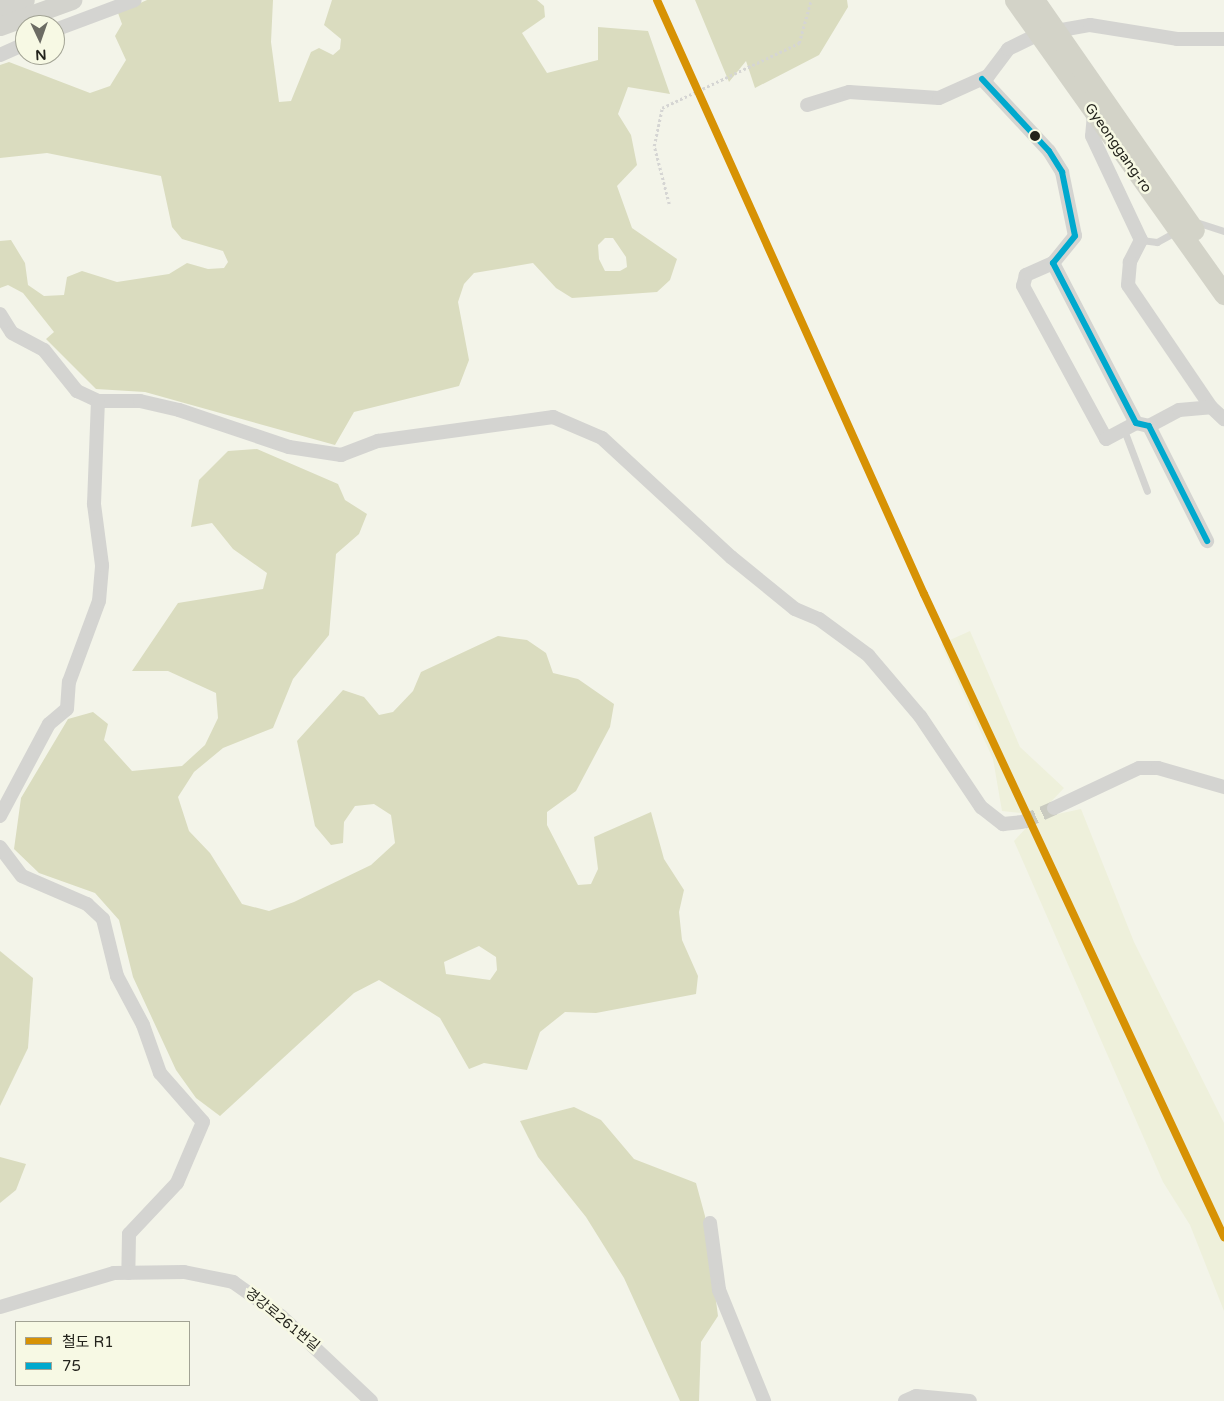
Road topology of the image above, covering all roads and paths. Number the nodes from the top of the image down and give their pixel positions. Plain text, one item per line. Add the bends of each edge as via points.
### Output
1 (25, 0) edge
2 (72, 0) edge
3 (135, 0) edge
4 (811, 0) edge
5 (1016, 0) edge
6 (1034, 0) edge
7 (0, 8) edge
8 (0, 26) edge
9 (65, 26) edge
10 (1047, 33) junction
11 (1224, 39) edge
12 (15, 49) edge
13 (0, 56) edge
14 (982, 78) junction
15 (806, 105) dead end
16 (1094, 114) junction
17 (670, 204) dead end
18 (1182, 225) junction
19 (1224, 231) edge
20 (1141, 240) junction
21 (1053, 263) junction
22 (1224, 270) edge
23 (1224, 294) edge
24 (0, 314) edge
25 (98, 401) junction
26 (1211, 407) junction
27 (1224, 419) edge
28 (1136, 426) junction
29 (1147, 491) dead end
30 (1207, 541) dead end
31 (1224, 787) edge
32 (1054, 808) tunnel mouth
33 (0, 816) edge
34 (1023, 822) tunnel mouth
35 (0, 847) edge
36 (710, 1223) dead end
37 (128, 1273) junction
38 (0, 1307) edge
39 (370, 1401) edge
40 (764, 1401) edge
41 (905, 1401) edge
42 (970, 1401) edge

1 - 7 street
2 - 8 street
3 - 9 street
4 - 17 path via 799,43 668,102 656,123 654,146
5 - 10 main road, Gyeonggang-ro
6 - 10 main road, Gyeonggang-ro
10 - 11 street via 1090,25 1177,38
10 - 14 street via 1008,48
10 - 16 main road, Gyeonggang-ro
10 - 18 main road, Gyeonggang-ro
12 - 13 street
14 - 15 street via 939,98 849,92
14 - 21 street via 1049,151 1062,172 1075,236
16 - 18 main road, Gyeonggang-ro
16 - 20 street via 1092,136
18 - 19 lane
18 - 20 lane via 1157,242
18 - 22 main road, Gyeonggang-ro
18 - 23 main road, Gyeonggang-ro
20 - 26 street via 1130,262 1128,285
21 - 28 street
21 - 28 street via 1026,275 1024,286 1106,439
24 - 25 street via 12,333 44,350 77,391
25 - 33 street via 94,504 102,565 99,601 69,682 66,709 49,724
25 - 34 street via 140,401 179,410 289,447 341,455 378,441 552,417 602,438 730,558 795,609 819,619 868,655 920,716 981,807 1002,824
26 - 27 street
26 - 28 street via 1179,410
28 - 29 lane
28 - 30 street
31 - 32 street via 1158,768 1139,768
35 - 37 street via 22,876 87,904 103,918 117,976 143,1025 160,1073 202,1122 177,1183 129,1234
36 - 40 street via 718,1290
37 - 38 street, 경강로261번길
37 - 39 street, 경강로261번길 via 184,1272 233,1282 281,1316
41 - 42 street via 924,1396

